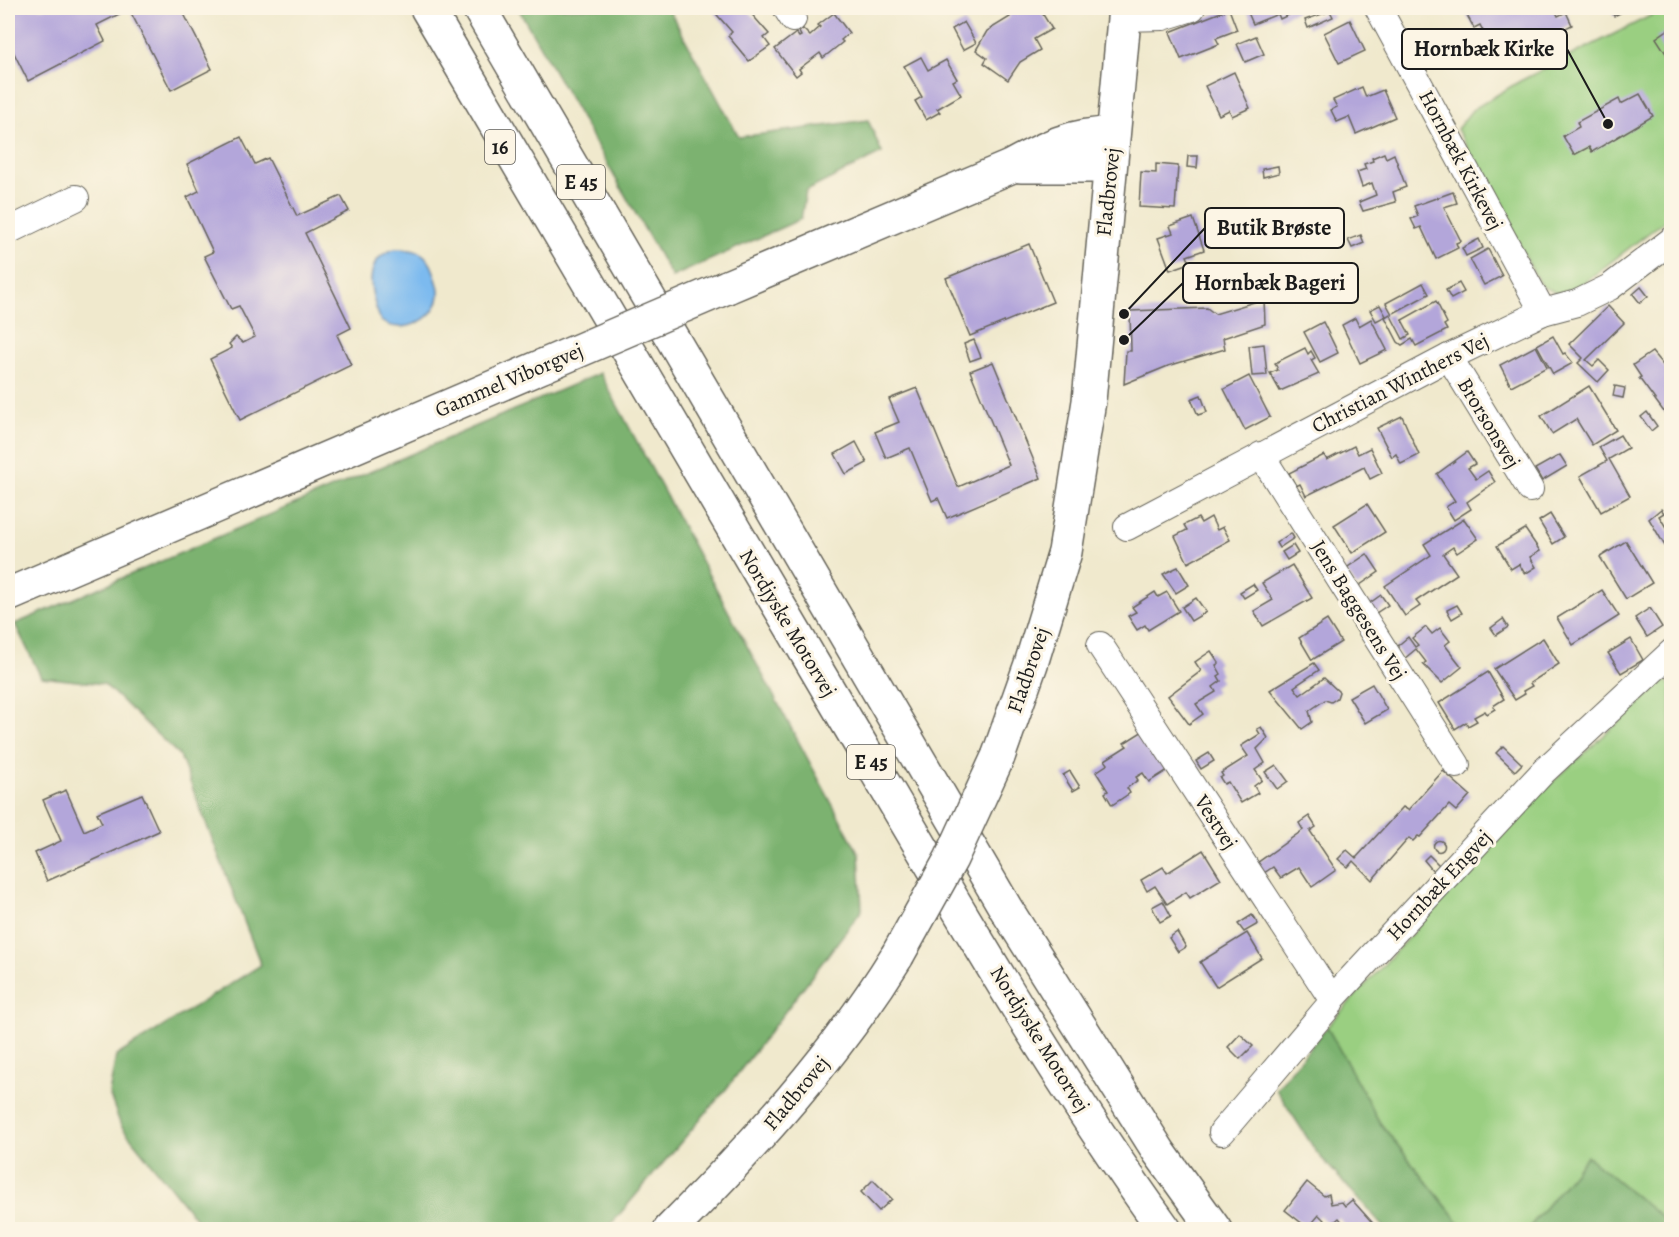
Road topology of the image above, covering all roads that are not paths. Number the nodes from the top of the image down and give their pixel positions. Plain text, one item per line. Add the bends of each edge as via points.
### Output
1 (411, 8) edge
2 (427, 8) edge
3 (479, 8) edge
4 (502, 8) edge
5 (1192, 8) edge
6 (1378, 8) edge
7 (1125, 13) edge
8 (1112, 150) junction
9 (76, 198) dead end
10 (8, 231) edge
11 (1671, 240) edge
12 (589, 287) junction
13 (1543, 312) junction
14 (682, 357) junction
15 (1449, 357) junction
16 (1261, 455) junction
17 (1530, 489) dead end
18 (1127, 527) dead end
19 (8, 595) edge
20 (1100, 645) dead end
21 (1671, 652) edge
22 (1457, 765) dead end
23 (1332, 999) junction
24 (1222, 1132) dead end
25 (670, 1230) edge
26 (1166, 1230) edge
27 (1215, 1230) edge

1 - 12 main road, 16
2 - 12 main road, Nordjyske Motorvej / E 45
3 - 14 main road, Nordjyske Motorvej / E 45
4 - 14 main road
5 - 7 street via 1163,17
6 - 13 street, Hornbæk Kirkevej
7 - 8 main road, Fladbrovej
8 - 19 main road, Gammel Viborgvej, bridge via 1067,164 1011,167
8 - 25 main road, Fladbrovej, bridge via 1089,401 1065,552 998,757 951,859 897,956 826,1059 754,1145
9 - 10 street
11 - 13 street, Christian Winthers Vej via 1610,287 1577,303
12 - 26 main road, Nordjyske Motorvej / E 45 via 972,931 1125,1174
13 - 15 street, Christian Winthers Vej
14 - 27 main road, Nordjyske Motorvej / E 45 via 1006,909 1159,1152
15 - 16 street, Christian Winthers Vej
15 - 17 street, Brorsonsvej
16 - 18 street, Christian Winthers Vej
16 - 22 street, Jens Baggesens Vej
20 - 23 street, Vestvej
21 - 23 street, Hornbæk Engvej via 1544,771
23 - 24 street, Hornbæk Engvej

